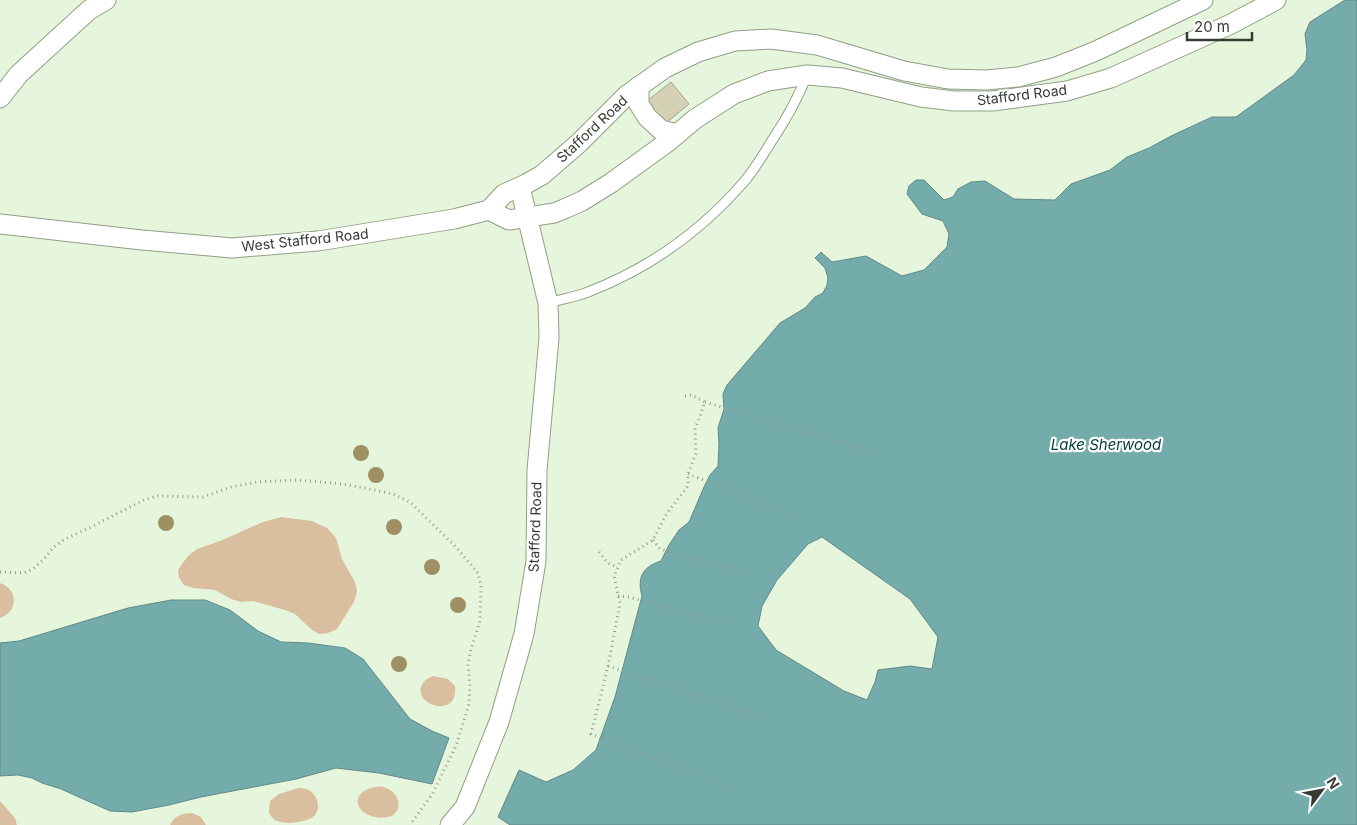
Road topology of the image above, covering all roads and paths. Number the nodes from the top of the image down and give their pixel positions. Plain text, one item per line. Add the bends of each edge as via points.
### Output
1 (106, 0) edge
2 (1203, 0) edge
3 (1276, 0) edge
4 (807, 74) junction
5 (639, 86) junction
6 (0, 98) edge
7 (677, 134) junction
8 (520, 187) junction
9 (489, 210) junction
10 (527, 217) junction
11 (0, 224) edge
12 (548, 302) junction
13 (685, 396) dead end
14 (705, 402) junction
15 (872, 452) dead end
16 (688, 474) junction
17 (792, 515) dead end
18 (654, 540) junction
19 (599, 552) dead end
20 (617, 567) junction
21 (0, 572) edge
22 (745, 572) dead end
23 (618, 596) junction
24 (721, 622) dead end
25 (608, 666) junction
26 (763, 718) dead end
27 (738, 791) dead end
28 (410, 825) edge
29 (450, 825) edge

1 - 6 street via 89,10 19,74
2 - 5 street, Stafford Road via 1096,51 1056,67 1018,77 948,79 904,72 817,45 771,40 735,41 698,52 665,68
3 - 4 street, Stafford Road via 1110,78 1067,91 993,101 954,101
4 - 7 street, Stafford Road via 768,81 734,94
4 - 12 lane via 798,97 758,162 744,182 708,219 676,245 636,270 587,293
5 - 7 street, Stafford Road via 639,104 647,117 661,130
5 - 8 street, Stafford Road via 542,175
7 - 10 street, Stafford Road via 619,178 582,201 554,213
8 - 9 street, Stafford Road via 504,194
8 - 10 street, Stafford Road
9 - 10 street, Stafford Road via 510,220
9 - 11 street, West Stafford Road via 454,219 318,241 232,248
10 - 12 street, Stafford Road
12 - 29 street, Stafford Road via 549,338 537,470 536,562 524,634 495,731 465,806
13 - 14 path via 691,395
14 - 15 path
14 - 16 path via 695,429 696,453
16 - 17 path
16 - 18 path via 688,486 667,513
18 - 20 path via 620,560
18 - 22 path via 660,549
19 - 20 path via 608,563
20 - 23 path via 614,576
21 - 28 path via 33,569 65,539 158,496 203,497 257,482 298,480 375,490 410,502 478,573 481,587 480,621 468,665 469,704 456,746 432,793
23 - 24 path
23 - 25 path via 620,603
25 - 26 path
25 - 27 path via 591,734

